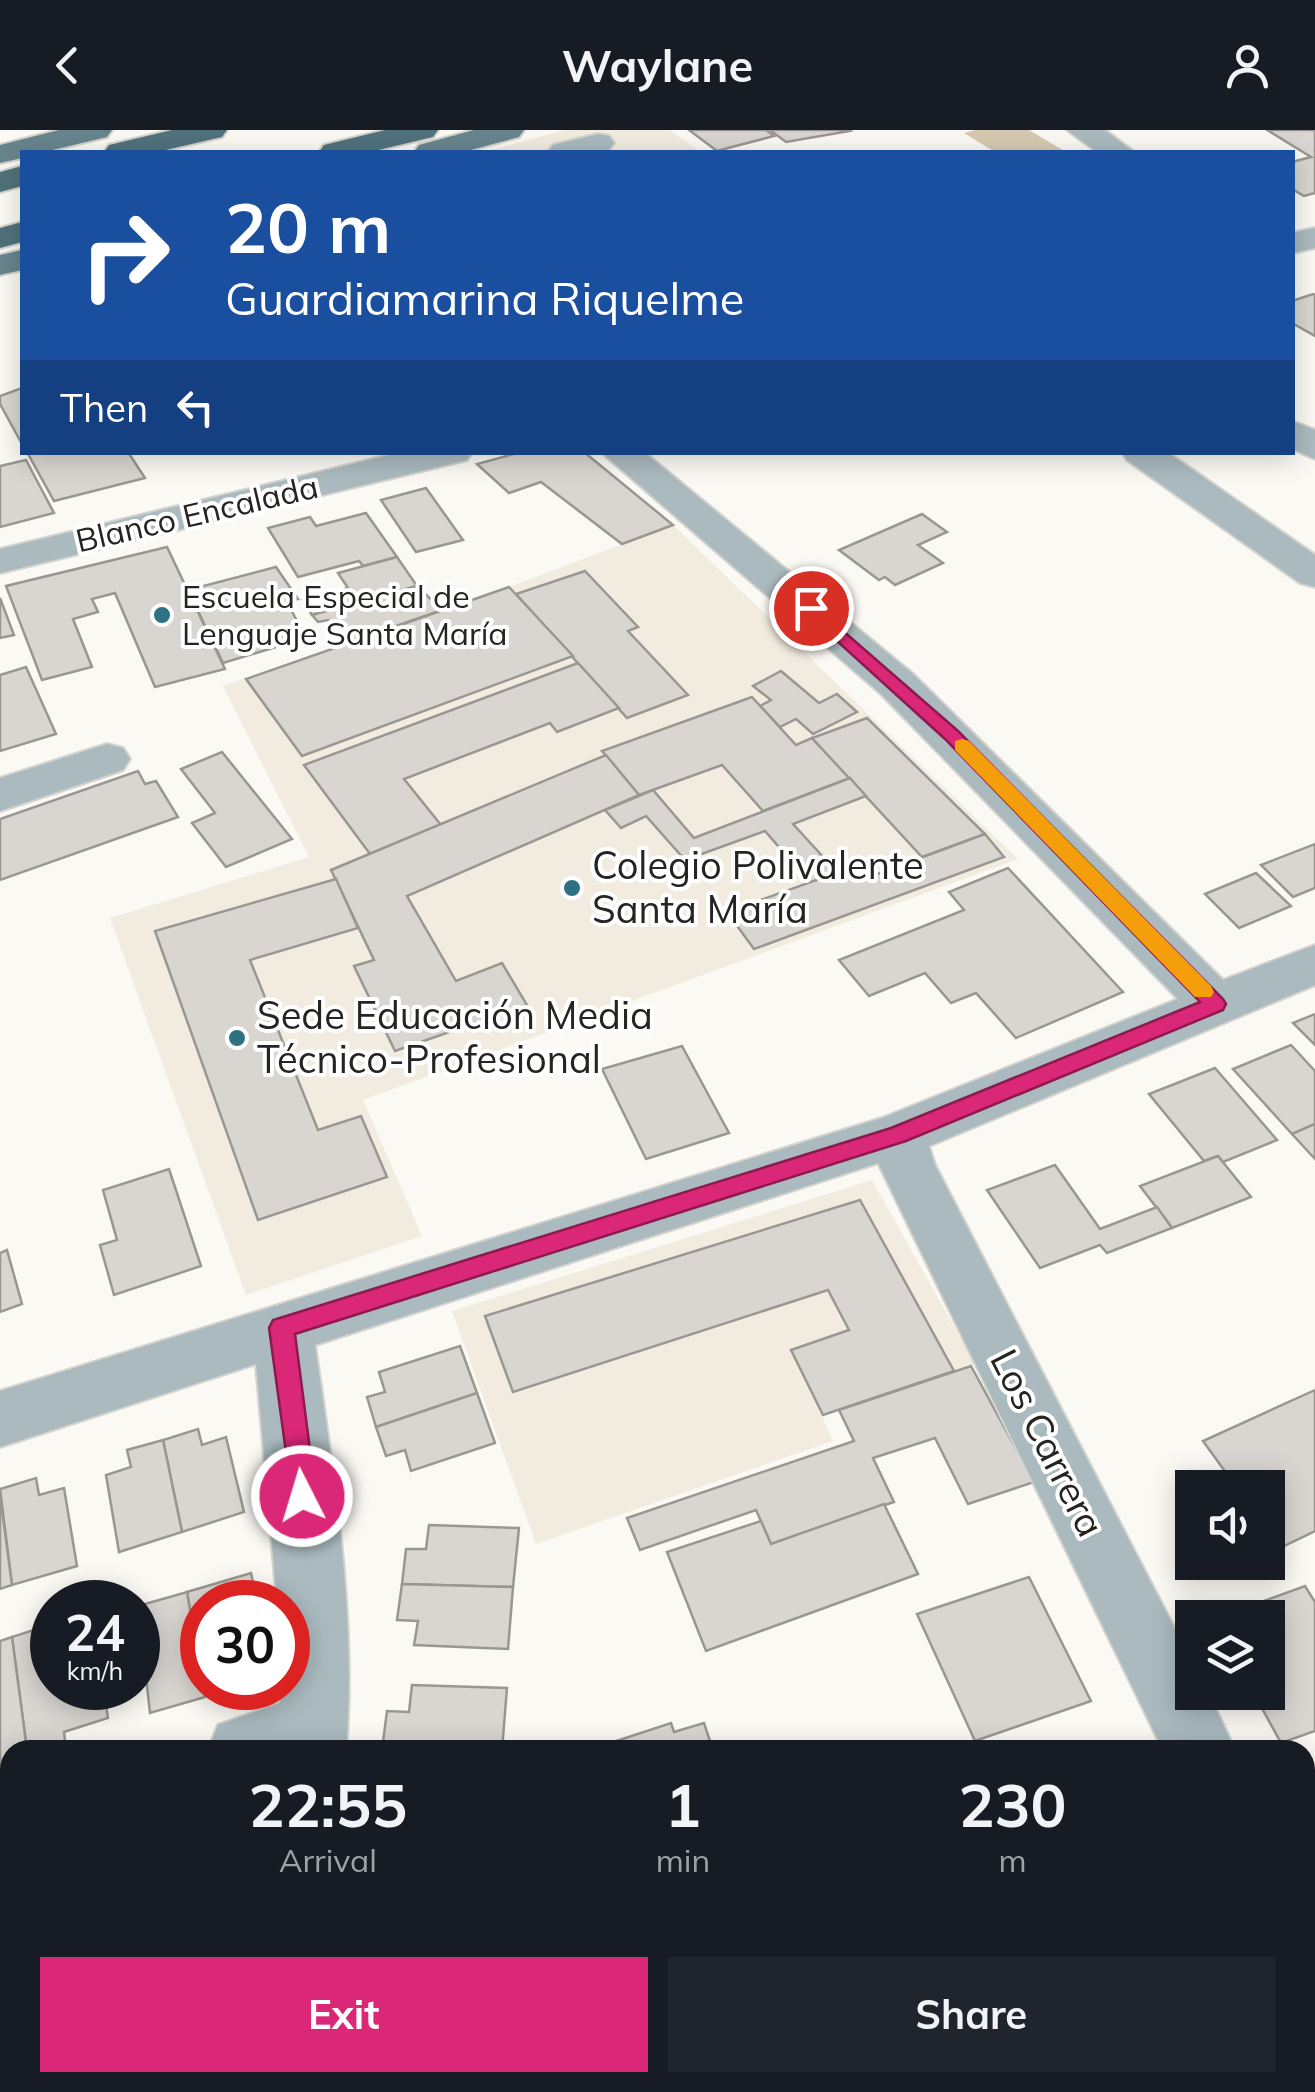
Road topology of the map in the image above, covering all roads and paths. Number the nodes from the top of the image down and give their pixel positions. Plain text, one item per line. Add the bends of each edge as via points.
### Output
1 (96, 130) edge
2 (212, 130) edge
3 (422, 130) edge
4 (508, 130) edge
5 (1082, 130) edge
6 (602, 142) edge
7 (128, 150) edge
8 (343, 150) edge
9 (437, 150) edge
10 (572, 150) edge
11 (1115, 150) edge
12 (0, 154) edge
13 (441, 455) edge
14 (624, 455) edge
15 (1145, 455) edge
16 (0, 561) edge
17 (1315, 574) edge
18 (107, 759) dead end
19 (0, 795) edge
20 (1315, 964) edge
21 (1215, 1004) junction
22 (898, 1135) junction
23 (282, 1328) junction
24 (0, 1419) edge
25 (312, 1739) edge
26 (1195, 1740) edge

1 - 12 main road
2 - 7 highway
3 - 8 highway
4 - 9 main road
5 - 11 street
6 - 10 street
13 - 16 street, Blanco Encalada
14 - 21 street via 896,684
15 - 17 street
18 - 19 street
20 - 21 street
21 - 22 street
22 - 23 street
22 - 26 street, Los Carrera
23 - 24 street
23 - 25 street via 317,1682

